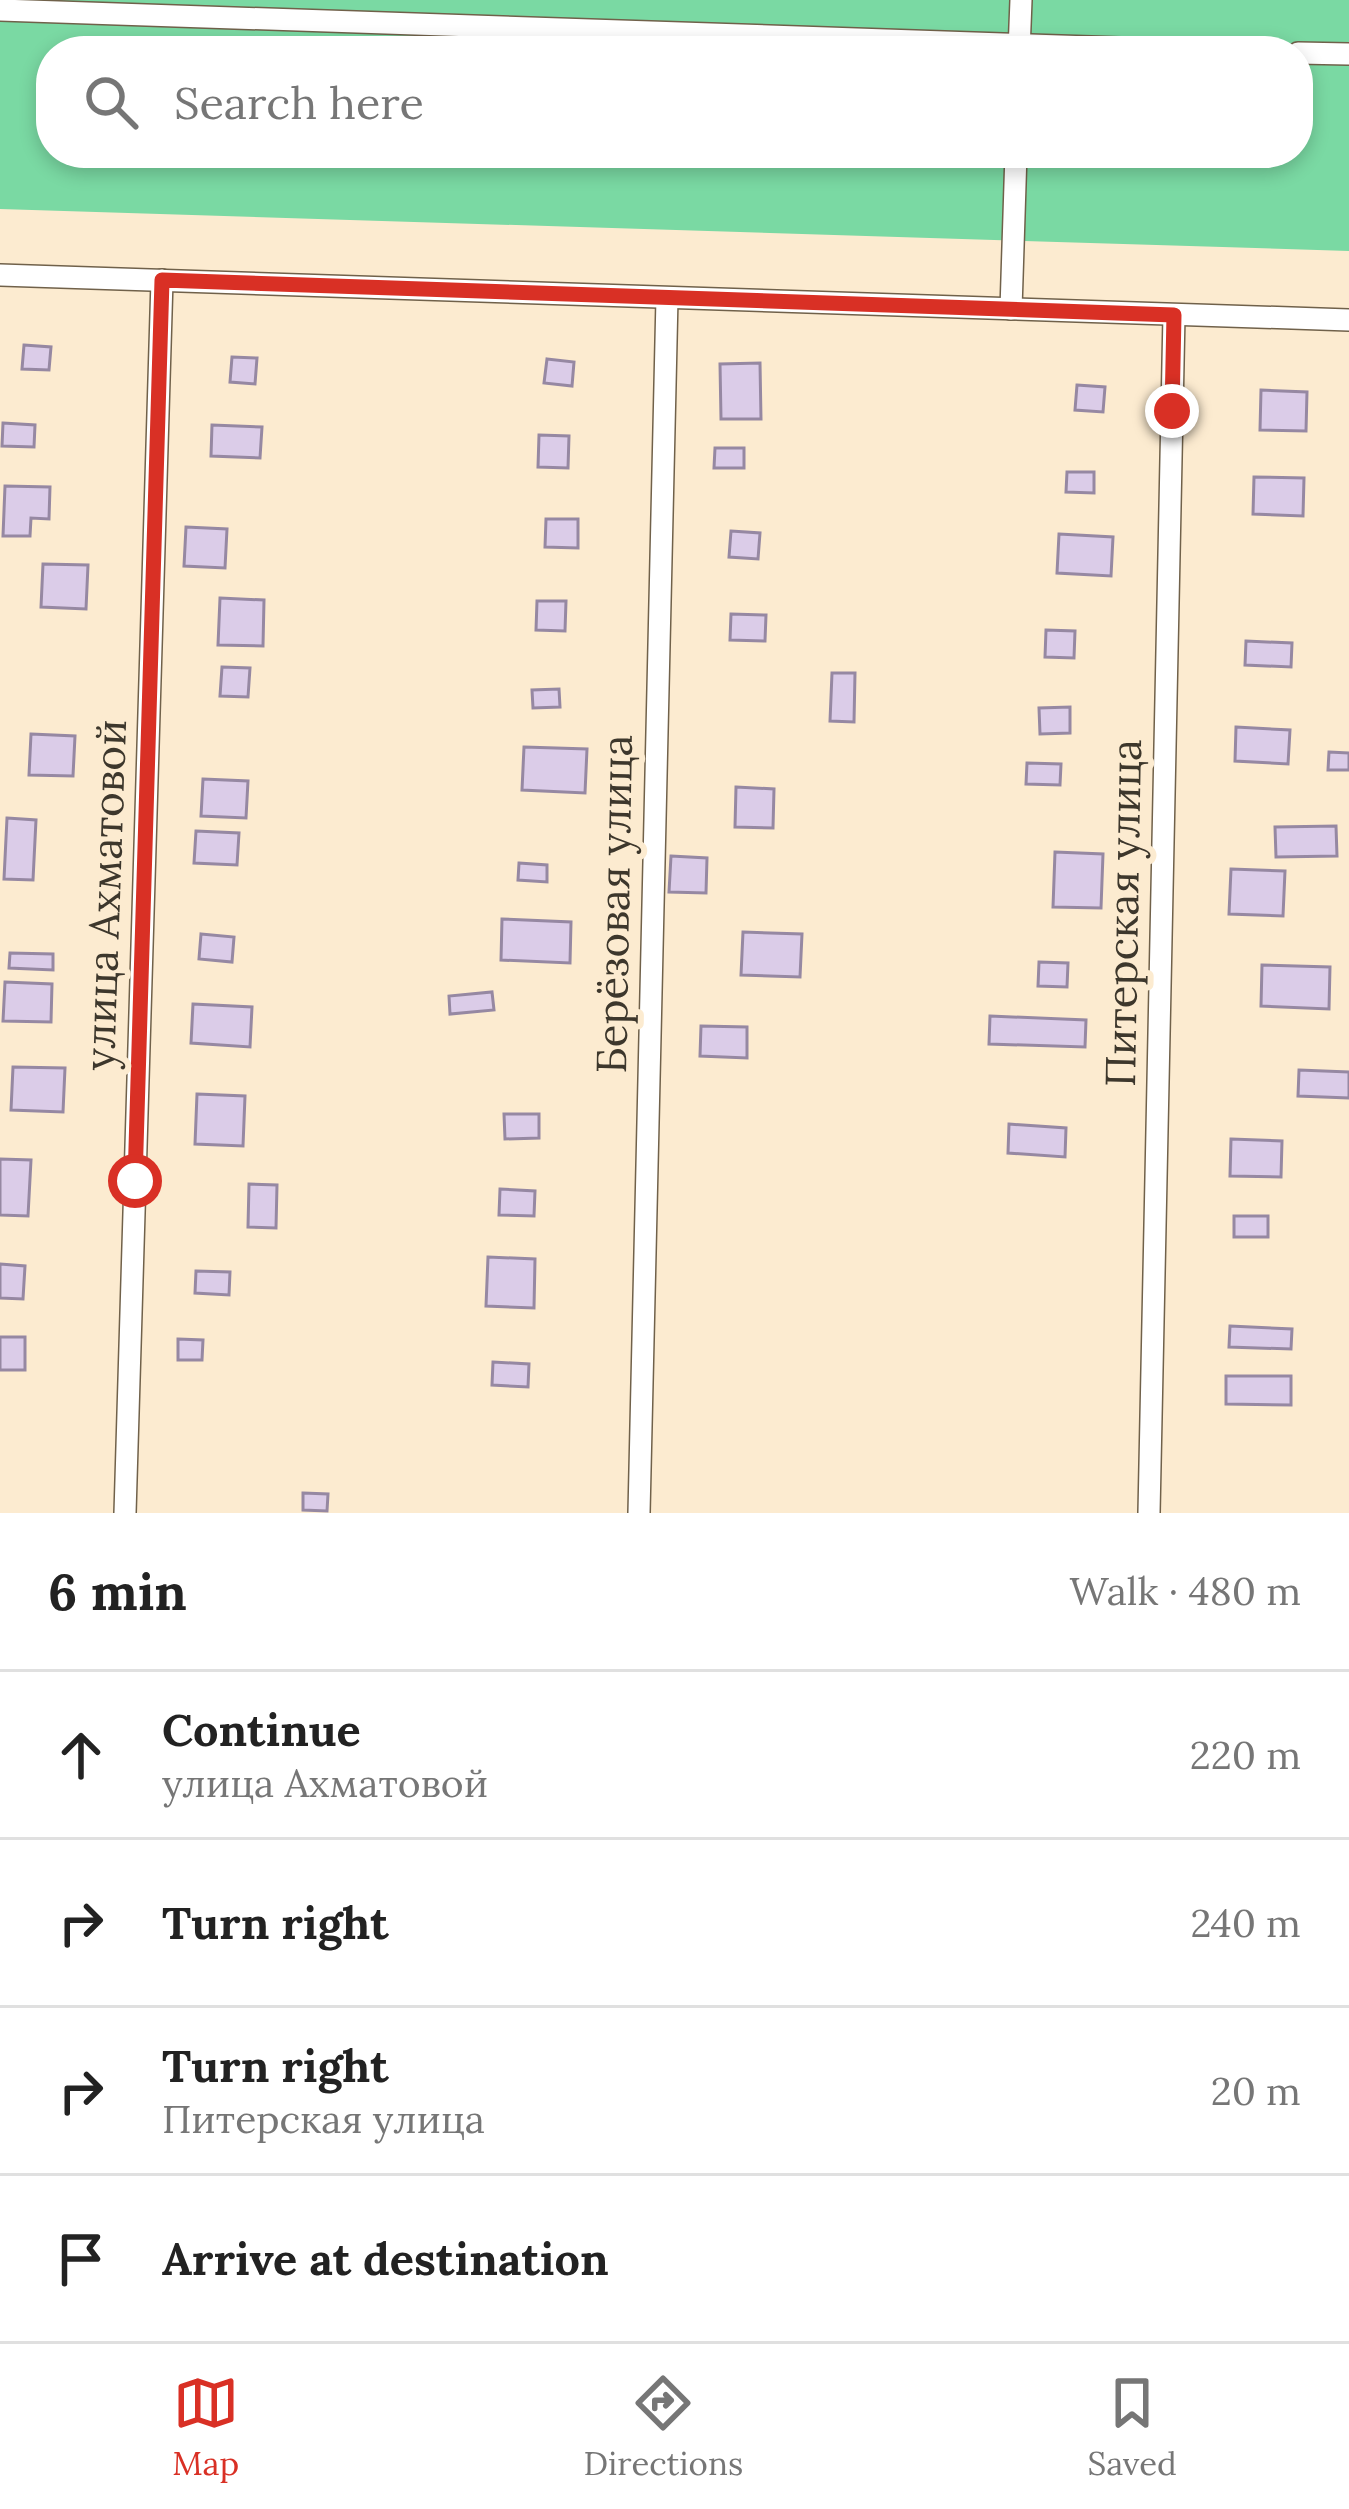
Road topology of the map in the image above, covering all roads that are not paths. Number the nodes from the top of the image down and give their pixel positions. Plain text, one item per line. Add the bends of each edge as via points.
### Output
1 (1021, 0) edge
2 (0, 10) edge
3 (679, 36) edge
4 (1020, 36) edge
5 (1313, 53) edge
6 (1349, 54) edge
7 (1016, 168) edge
8 (0, 275) edge
9 (162, 280) junction
10 (668, 298) junction
11 (1011, 309) junction
12 (1174, 315) junction
13 (1349, 320) edge
14 (125, 1513) edge
15 (639, 1513) edge
16 (1150, 1513) edge

1 - 4 street
2 - 3 street
5 - 6 street
7 - 11 street
8 - 9 street
9 - 10 street
9 - 14 street, улица Ахматовой
10 - 11 street
10 - 15 street, Берёзовая улица
11 - 12 street
12 - 13 street
12 - 16 street, Питерская улица

